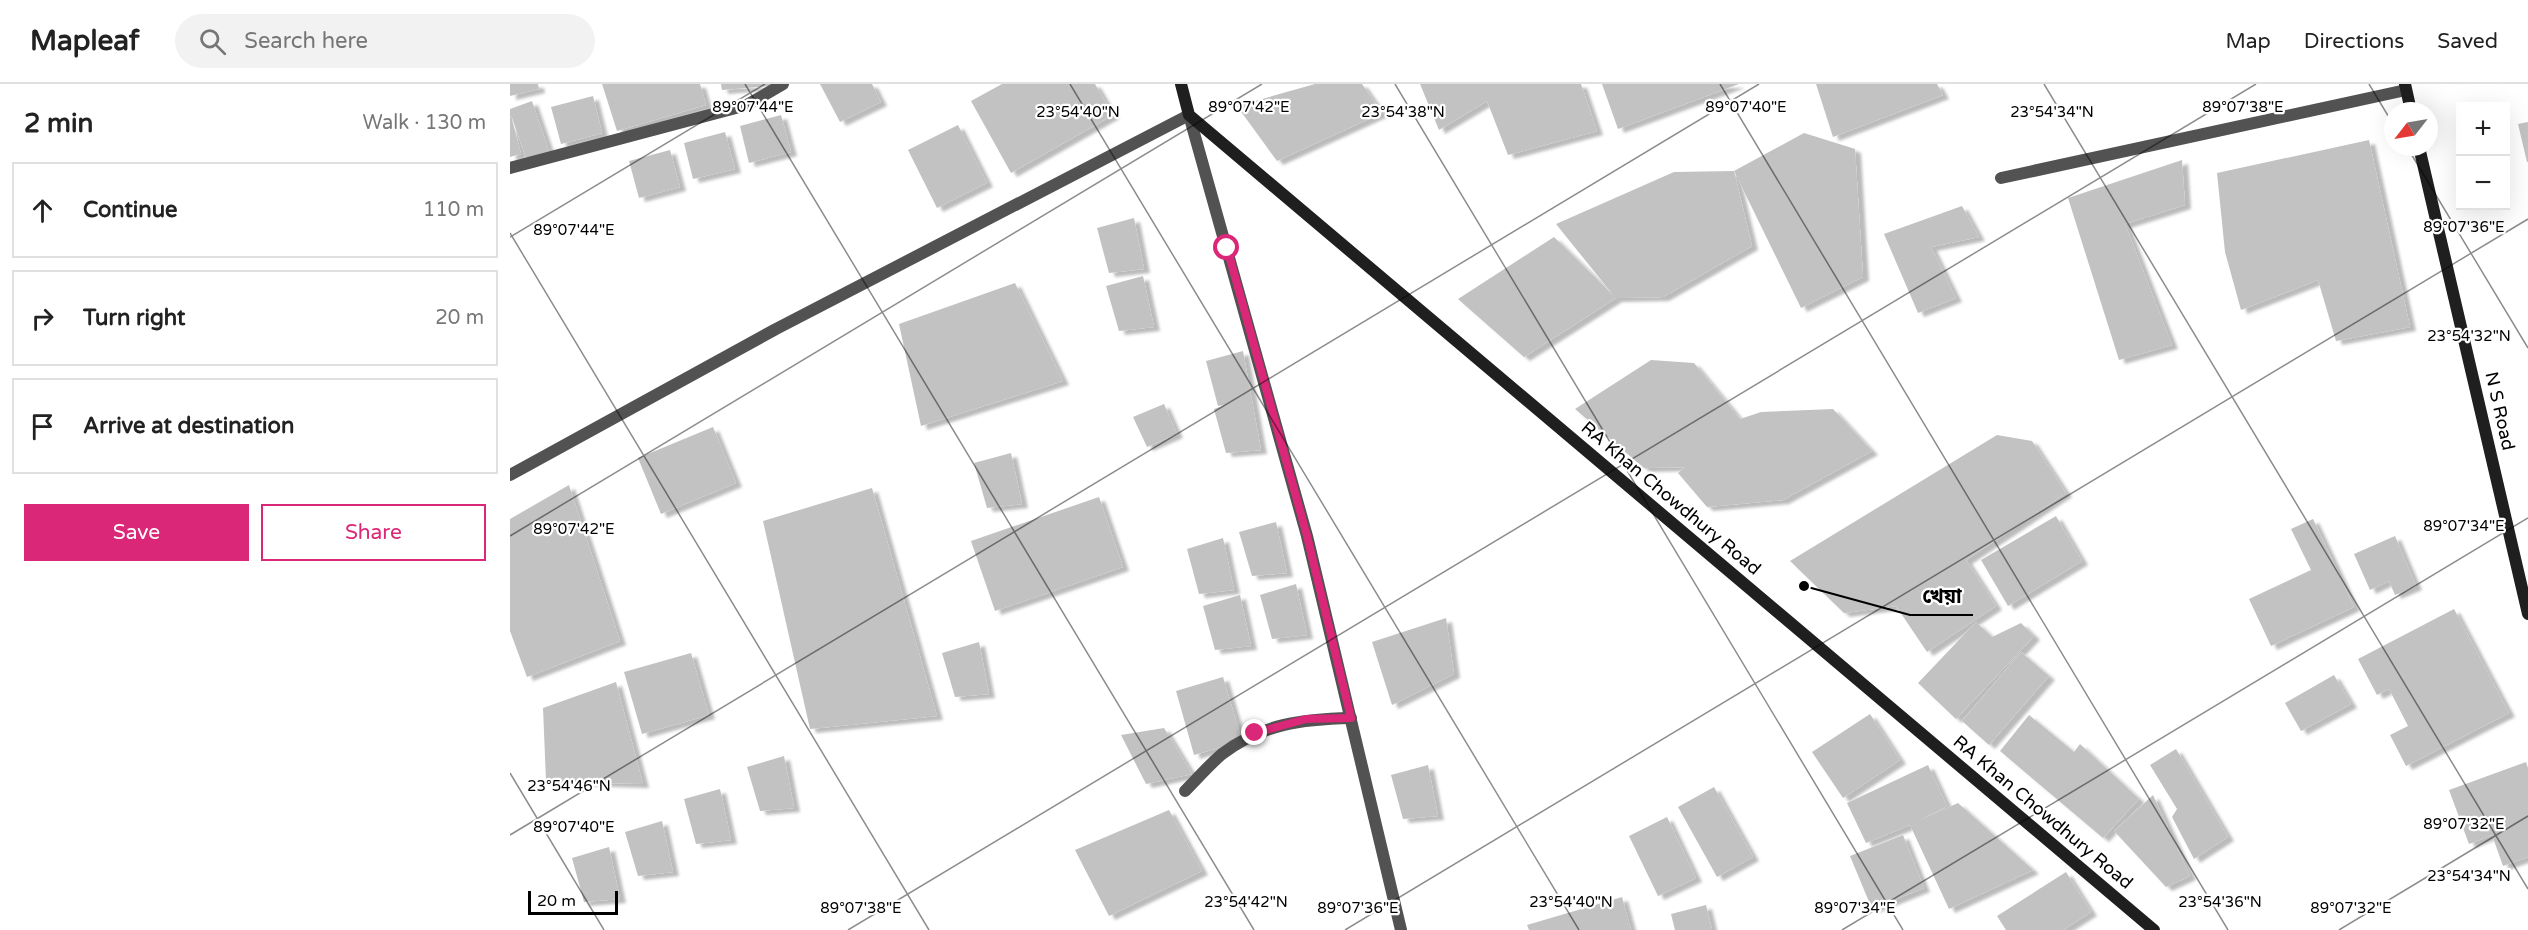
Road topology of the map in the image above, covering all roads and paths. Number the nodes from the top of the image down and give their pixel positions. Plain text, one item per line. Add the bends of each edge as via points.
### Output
1 (783, 84) edge
2 (1181, 84) edge
3 (2405, 87) edge
4 (2409, 102) edge
5 (1189, 115) junction
6 (2421, 156) edge
7 (510, 168) edge
8 (2001, 178) dead end
9 (510, 475) edge
10 (2528, 614) edge
11 (1351, 718) junction
12 (1185, 790) dead end
13 (1401, 930) edge
14 (2154, 930) edge

1 - 7 street via 747,105
2 - 5 street
3 - 4 street
3 - 8 street
5 - 9 street via 776,329
5 - 11 street via 1307,536
5 - 14 street, RA Khan Chowdhury Road
6 - 10 street, N S Road
11 - 12 street via 1306,719 1255,733 1221,755
11 - 13 street

